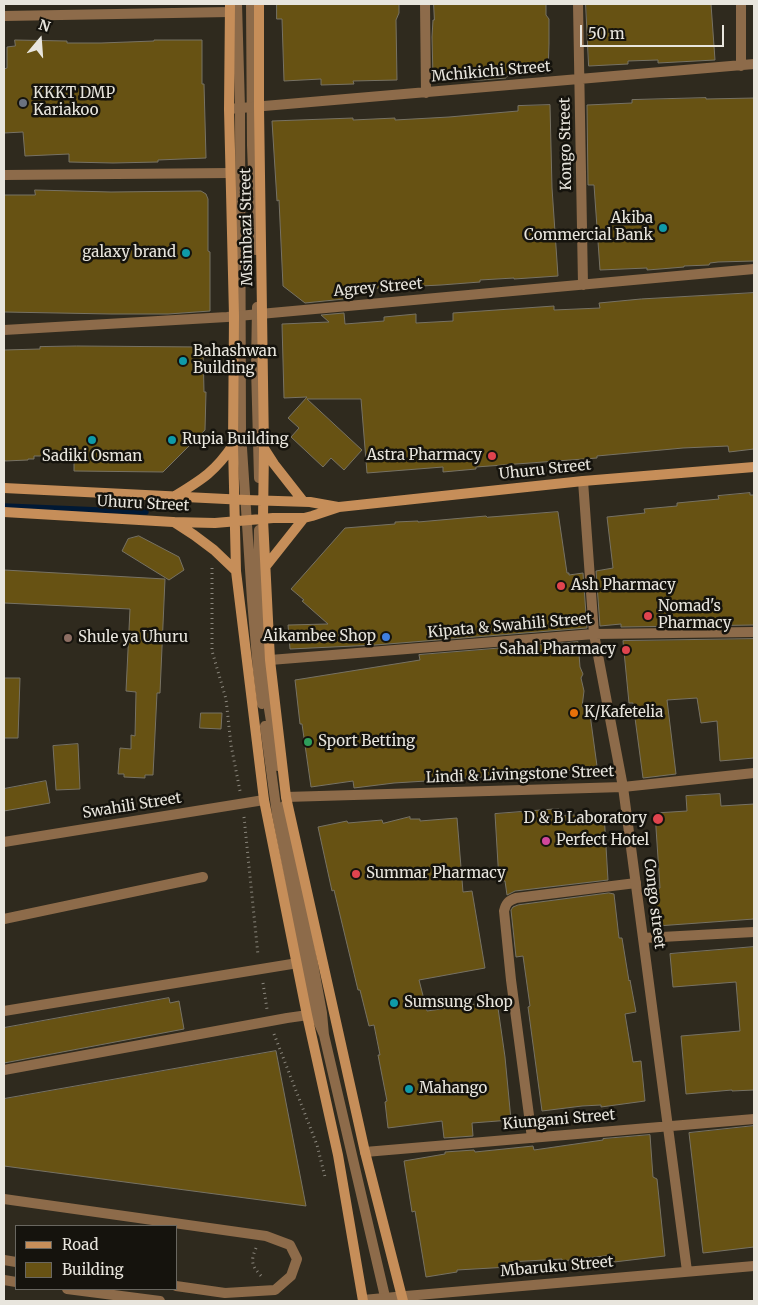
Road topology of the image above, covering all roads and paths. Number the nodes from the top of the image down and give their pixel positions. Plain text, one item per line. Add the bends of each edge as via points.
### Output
1 (237, 4) edge
2 (251, 4) edge
3 (260, 4) edge
4 (425, 4) edge
5 (578, 4) edge
6 (741, 4) edge
7 (230, 8) edge
8 (4, 16) edge
9 (754, 64) edge
10 (741, 66) junction
11 (580, 80) junction
12 (426, 92) junction
13 (255, 107) junction
14 (234, 109) junction
15 (230, 173) junction
16 (4, 175) edge
17 (754, 269) edge
18 (583, 285) junction
19 (260, 313) junction
20 (238, 315) junction
21 (4, 330) edge
22 (233, 446) junction
23 (264, 449) junction
24 (754, 467) edge
25 (583, 481) junction
26 (4, 488) edge
27 (175, 496) junction
28 (234, 499) junction
29 (245, 500) junction
30 (262, 500) junction
31 (303, 501) junction
32 (339, 507) junction
33 (4, 512) edge
34 (304, 518) junction
35 (262, 519) junction
36 (247, 520) junction
37 (234, 521) junction
38 (173, 522) junction
39 (214, 550) junction
40 (266, 566) junction
41 (236, 571) junction
42 (754, 632) edge
43 (594, 634) junction
44 (270, 660) junction
45 (754, 773) edge
46 (623, 787) junction
47 (286, 797) junction
48 (264, 800) junction
49 (243, 803) junction
50 (4, 842) edge
51 (203, 877) dead end
52 (636, 883) junction
53 (4, 919) edge
54 (754, 932) edge
55 (643, 938) junction
56 (305, 962) junction
57 (261, 969) junction
58 (4, 1010) edge
59 (315, 1014) junction
60 (269, 1022) junction
61 (4, 1070) edge
62 (754, 1119) edge
63 (668, 1126) junction
64 (532, 1138) junction
65 (365, 1152) junction
66 (326, 1181) dead end
67 (4, 1199) edge
68 (261, 1235) junction
69 (754, 1266) edge
70 (687, 1271) junction
71 (178, 1286) edge
72 (75, 1290) edge
73 (275, 1290) junction
74 (402, 1299) edge
75 (386, 1300) edge
76 (160, 1301) edge
77 (363, 1301) edge

1 - 14 street
2 - 13 street
3 - 13 street, Msimbazi Street
4 - 12 street
5 - 11 street, Kongo Street
6 - 10 street
7 - 8 street
7 - 14 street, Msimbazi Street
9 - 10 street, Mchikichi Street
10 - 11 street, Mchikichi Street
11 - 12 street, Mchikichi Street
11 - 18 street, Kongo Street
12 - 13 street, Mchikichi Street
13 - 14 street, Mchikichi Street
13 - 19 street, Msimbazi Street
14 - 15 street, Msimbazi Street
14 - 20 street
15 - 16 street
15 - 20 street, Msimbazi Street
17 - 18 street, Agrey Street
18 - 19 street, Agrey Street
19 - 20 street, Agrey Street
19 - 23 street, Msimbazi Street
19 - 30 street via 256,367
20 - 21 street, Agrey Street
20 - 22 street, Msimbazi Street
20 - 29 street
22 - 27 street via 214,470
22 - 28 street, Msimbazi Street
23 - 30 street, Msimbazi Street
23 - 31 street
24 - 25 street, Uhuru Street
25 - 32 street, Uhuru Street
25 - 43 street, Congo street
26 - 27 street, Uhuru Street
27 - 28 street, Uhuru Street
28 - 29 street, Uhuru Street
28 - 37 street, Msimbazi Street
29 - 30 street, Uhuru Street
29 - 36 street
30 - 31 street, Uhuru Street
30 - 35 street, Msimbazi Street
31 - 32 street, Uhuru Street
32 - 34 street, Uhuru Street
33 - 38 street, Uhuru Street
34 - 35 street, Uhuru Street
34 - 40 street
35 - 36 street, Uhuru Street
35 - 40 street, Msimbazi Street
35 - 56 street via 258,588 269,709
36 - 37 street, Uhuru Street
36 - 56 street via 259,680 276,807
37 - 38 street, Uhuru Street
37 - 41 street, Msimbazi Street
38 - 39 street
39 - 41 street
39 - 49 path via 212,650 226,699
40 - 44 street, Msimbazi Street
41 - 48 street, Msimbazi Street
42 - 43 street, Kipata & Swahili Street
43 - 44 street, Kipata & Swahili Street
43 - 46 street, Congo street
44 - 47 street, Msimbazi Street
45 - 46 street, Lindi & Livingstone Street
46 - 47 street, Lindi & Livingstone Street
46 - 52 street, Congo street
47 - 65 street, Msimbazi Street
48 - 49 street, Swahili Street
48 - 56 street, Msimbazi Street
49 - 50 street, Swahili Street
49 - 57 path
51 - 53 street
52 - 55 street, Congo street
52 - 64 street via 516,898 505,906
54 - 55 street
55 - 63 street, Congo street
56 - 57 street
56 - 59 street, Msimbazi Street
56 - 59 street
57 - 58 street
57 - 60 path
59 - 60 street
59 - 75 street via 324,1036
59 - 77 street, Msimbazi Street
60 - 61 street
60 - 66 path via 318,1150
62 - 63 street, Kiungani Street
63 - 64 street, Kiungani Street
63 - 70 street, Congo street
64 - 65 street, Kiungani Street
65 - 74 street, Msimbazi Street
67 - 68 street
68 - 73 path via 252,1257 254,1269
68 - 73 street via 290,1245 297,1259 291,1276
69 - 70 street, Mbaruku Street
70 - 74 street, Mbaruku Street
71 - 73 street via 225,1293
72 - 76 street
74 - 75 street, Mbaruku Street
75 - 77 street, Mbaruku Street

